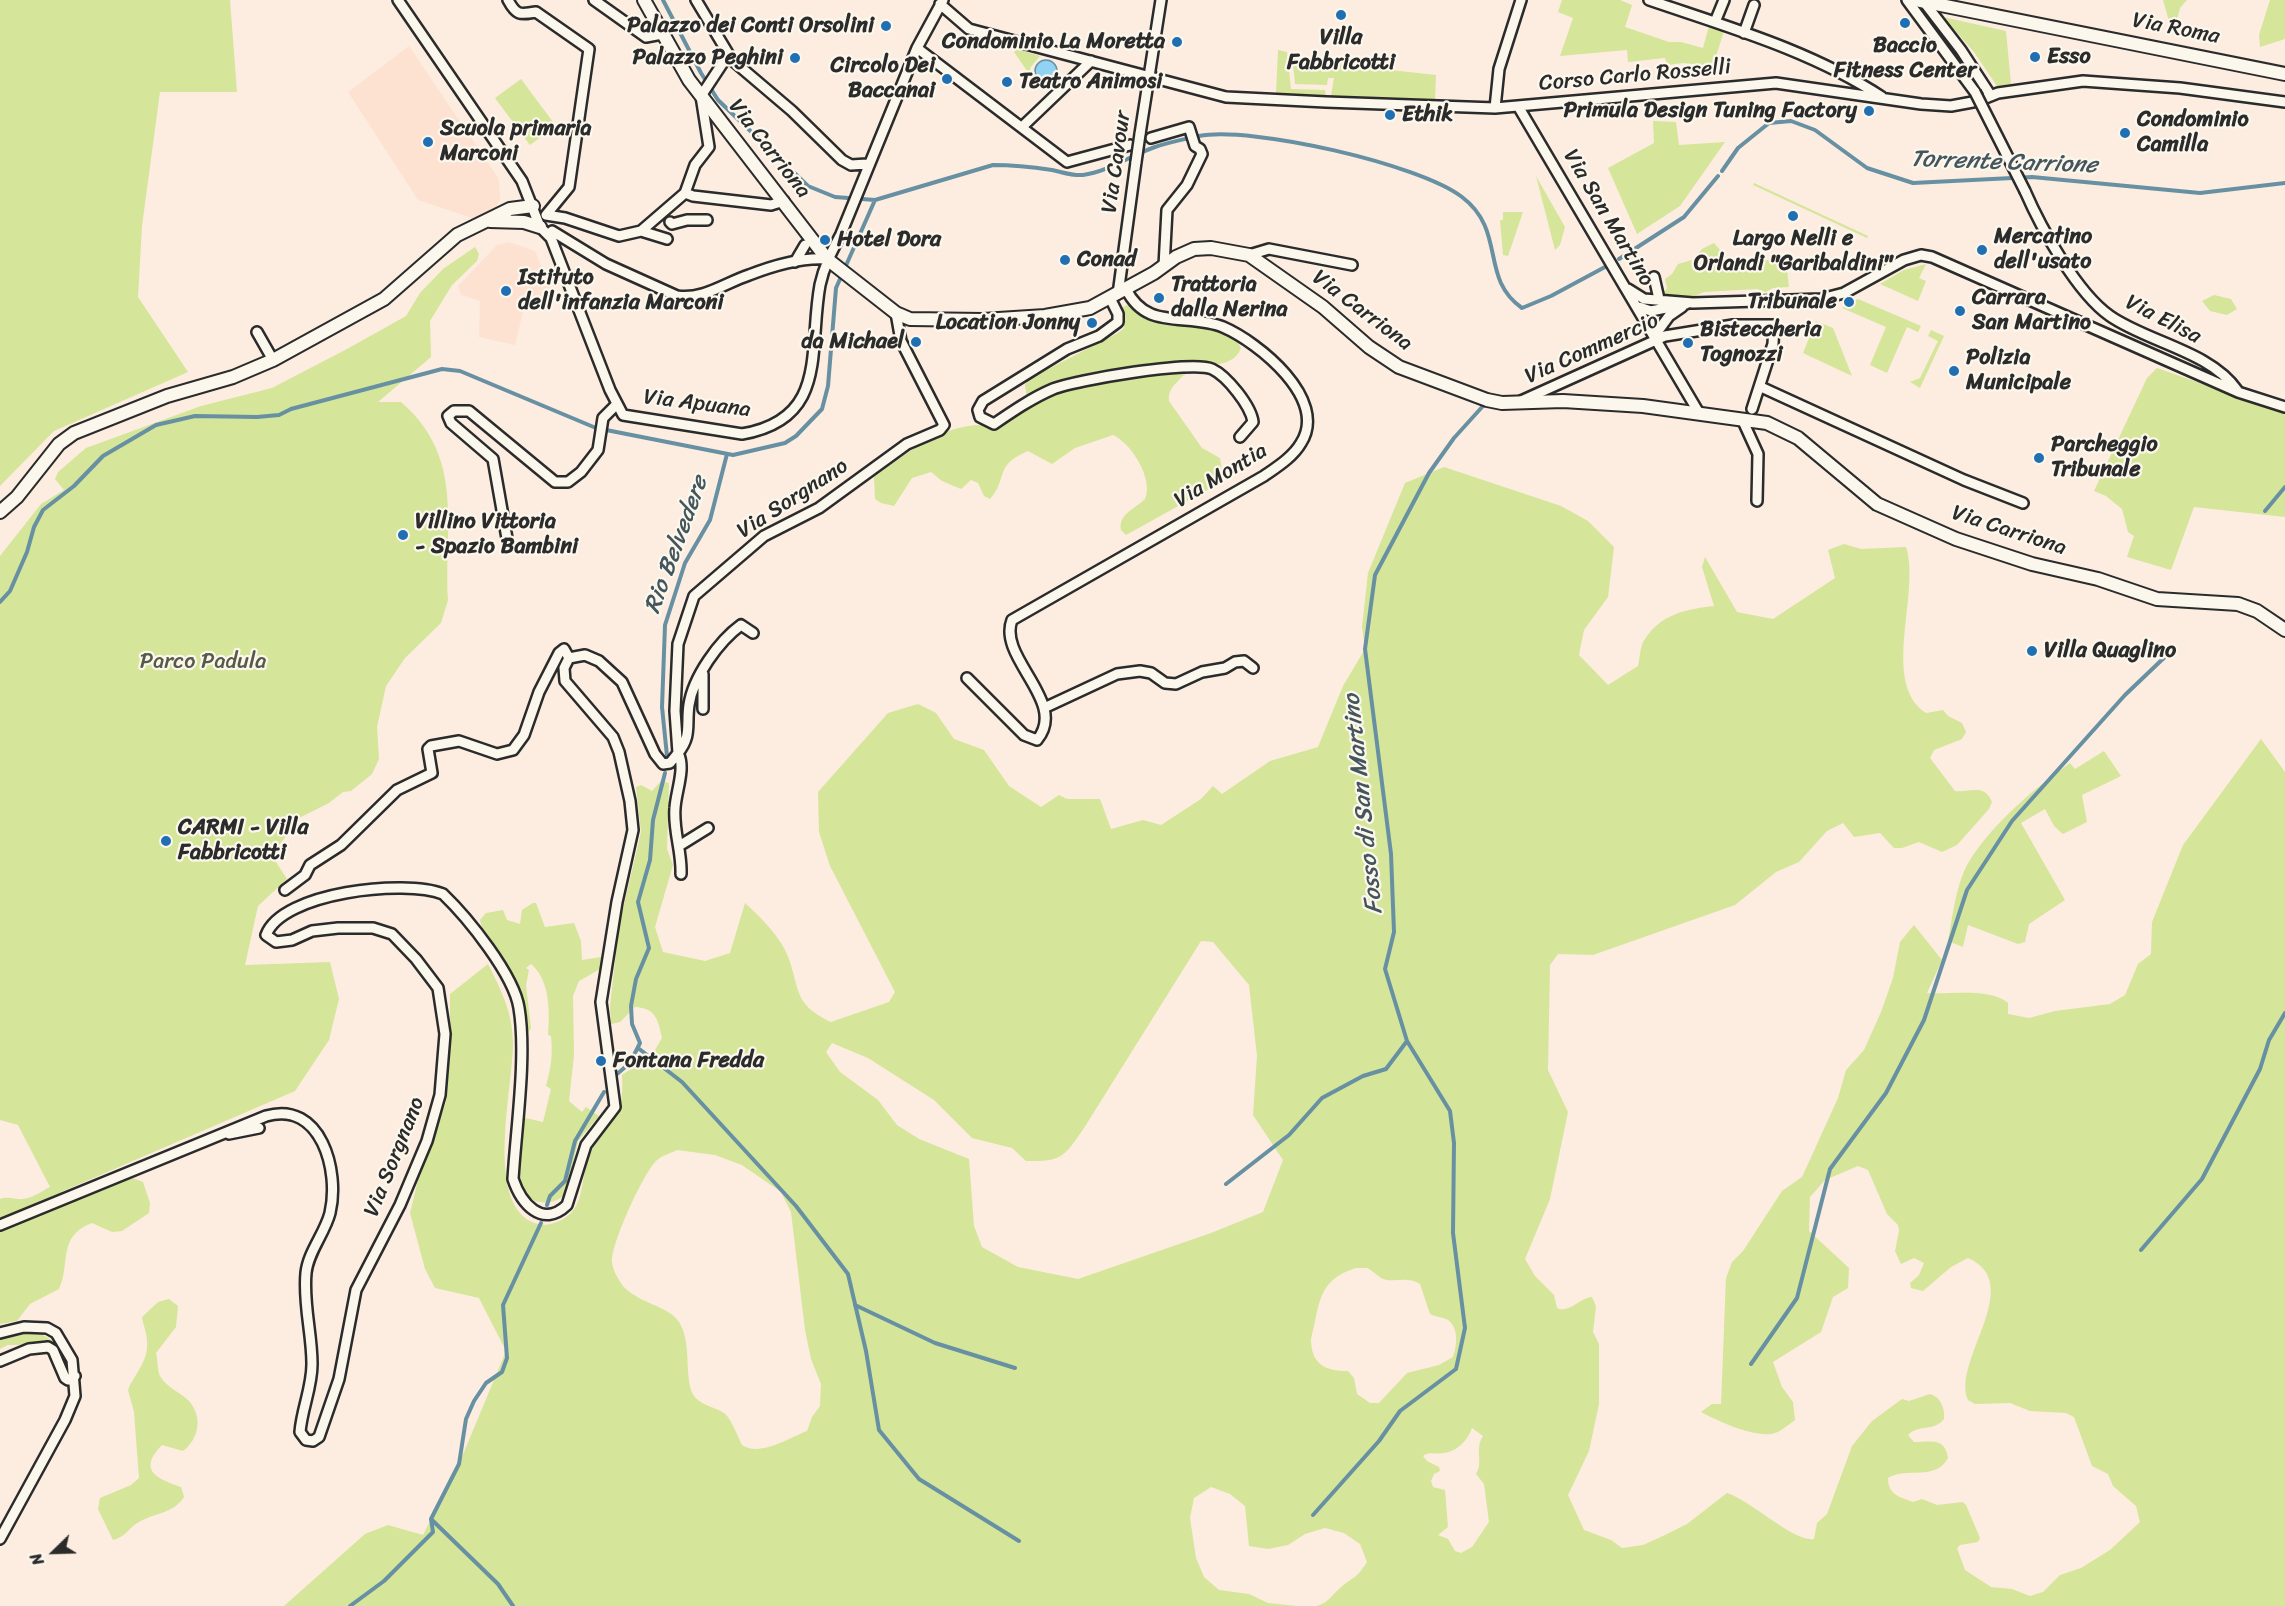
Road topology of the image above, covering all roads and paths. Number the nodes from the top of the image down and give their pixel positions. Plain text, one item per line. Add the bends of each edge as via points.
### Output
1 (398, 0) edge
2 (508, 0) edge
3 (594, 0) edge
4 (644, 0) edge
5 (696, 0) edge
6 (1161, 0) edge
7 (1521, 0) edge
8 (1649, 0) edge
9 (1724, 0) edge
10 (1907, 0) edge
11 (1920, 1) edge
12 (941, 2) edge
13 (1754, 5) dead end
14 (1715, 22) junction
15 (1744, 33) junction
16 (662, 34) junction
17 (916, 48) junction
18 (728, 55) junction
19 (1091, 61) junction
20 (2285, 74) edge
21 (1149, 77) junction
22 (702, 93) junction
23 (1991, 96) junction
24 (1885, 99) junction
25 (2285, 102) edge
26 (1518, 106) junction
27 (1495, 108) junction
28 (1022, 127) junction
29 (1151, 138) dead end
30 (1130, 145) dead end
31 (867, 164) junction
32 (685, 193) junction
33 (784, 201) junction
34 (533, 206) junction
35 (546, 215) junction
36 (664, 218) junction
37 (708, 220) dead end
38 (480, 222) junction
39 (641, 231) junction
40 (548, 232) junction
41 (806, 232) junction
42 (667, 239) dead end
43 (805, 245) joint
44 (1249, 255) junction
45 (795, 262) junction
46 (831, 262) junction
47 (1352, 265) dead end
48 (1164, 266) junction
49 (1654, 277) dead end
50 (1627, 287) junction
51 (1118, 294) junction
52 (1659, 299) junction
53 (1693, 303) junction
54 (1639, 307) junction
55 (1677, 310) junction
56 (896, 313) junction
57 (257, 332) dead end
58 (1674, 334) junction
59 (1656, 338) junction
60 (273, 360) junction
61 (1761, 387) junction
62 (2238, 392) junction
63 (1519, 402) junction
64 (616, 405) junction
65 (2285, 407) edge
66 (1752, 409) dead end
67 (1699, 413) junction
68 (1742, 419) junction
69 (1240, 437) dead end
70 (1758, 501) dead end
71 (2023, 503) dead end
72 (0, 512) edge
73 (508, 544) dead end
74 (2285, 630) edge
75 (753, 633) dead end
76 (569, 658) junction
77 (1253, 668) dead end
78 (703, 672) junction
79 (967, 678) dead end
80 (1044, 708) junction
81 (703, 709) dead end
82 (677, 756) junction
83 (708, 828) dead end
84 (679, 846) junction
85 (681, 874) dead end
86 (285, 890) dead end
87 (258, 1128) dead end
88 (224, 1133) junction
89 (0, 1225) edge
90 (0, 1333) edge
91 (0, 1361) edge
92 (75, 1376) junction
93 (0, 1539) edge

1 - 34 street via 522,181
2 - 35 street via 515,13 536,12 589,49 569,187
3 - 16 street via 646,38
4 - 16 main road, Via Carriona
5 - 18 street
6 - 21 street, Via Cavour
7 - 27 street via 1499,69
8 - 14 street
9 - 14 street
10 - 62 street, Via Elisa, bridge via 1975,92 2040,225 2071,273 2109,316 2225,375
11 - 20 main road, Via Roma
11 - 23 street via 1961,50
12 - 17 street, Via Apuana
12 - 19 street, Corso Carlo Rosselli via 969,29
13 - 15 street
14 - 15 street
15 - 24 street via 1849,75
16 - 22 main road, Via Carriona
17 - 28 street
17 - 31 street, Via Apuana
18 - 22 street
18 - 31 street via 842,160 851,165
19 - 21 street, Corso Carlo Rosselli
19 - 28 street
21 - 27 street, Corso Carlo Rosselli via 1227,97
21 - 51 street, Via Cavour, bridge
22 - 32 street via 709,147 694,165
22 - 33 main road, Via Carriona
23 - 24 street, Corso Carlo Rosselli via 1951,106
23 - 25 street, Corso Carlo Rosselli via 2083,81 2180,88
24 - 26 street, Corso Carlo Rosselli via 1776,83
26 - 27 street, Corso Carlo Rosselli
26 - 50 street, Via San Martino
28 - 30 street via 1067,162
29 - 48 street via 1186,127 1202,154 1187,185 1167,210
31 - 46 street, Via Apuana
32 - 33 street via 771,205
32 - 36 street
33 - 41 main road, Via Carriona
34 - 35 street
34 - 38 main road via 510,209
34 - 40 street
35 - 39 street via 608,234 627,236
35 - 40 street
36 - 37 street via 672,224
36 - 39 street
38 - 40 main road via 514,221
38 - 60 main road via 458,235 384,299
39 - 42 street
40 - 45 street via 606,264 688,298
40 - 64 street
41 - 43 main road, Via Carriona
41 - 46 main road, Via Carriona
43 - 45 street
44 - 47 street, Via Carriona via 1269,249
44 - 48 main road, Via Carriona via 1194,249
44 - 63 main road, Via Carriona via 1399,367 1487,400
45 - 46 street via 815,258
46 - 56 main road, Via Carriona
46 - 64 street, Via Apuana via 820,284 809,384 798,405 779,423 742,434 623,415
48 - 51 main road, Via Carriona
49 - 52 street
50 - 52 street via 1644,299
50 - 54 street, Via San Martino
51 - 56 main road, Via Carriona via 1090,308 1068,313 1004,319 910,320
51 - 69 street via 1118,322 983,401 978,410 980,417 994,424 1032,399 1083,380 1188,367 1212,369 1242,398 1252,412 1253,422
51 - 80 street, Via Montia via 1154,316 1220,325 1247,339 1287,375 1301,399 1307,424 1302,443 1280,466 1012,620 1011,640
52 - 53 street
53 - 54 street via 1659,310
53 - 55 street
53 - 62 street via 1832,297 1921,255
54 - 59 street, Via San Martino
55 - 58 street
55 - 59 street via 1663,322
56 - 82 street, Via Sorgnano via 901,340 944,425 907,444 819,508 764,536 694,596 678,645
57 - 60 street
58 - 59 street, Via Commercio
58 - 61 street, Via Commercio via 1733,325 1774,325
59 - 63 street, Via Commercio
59 - 67 street, Via San Martino
60 - 72 main road via 74,433 59,444 17,498
61 - 66 street, Via Commercio
61 - 71 street
62 - 65 street
63 - 67 main road, Via Carriona via 1563,401
64 - 73 street, Via Apuana via 603,418 599,445 581,472 568,482 555,482 469,411 454,411 448,416 493,459
67 - 68 main road, Via Carriona
68 - 70 street via 1758,454
68 - 74 main road, Via Carriona via 1767,423 1798,438 1877,504 1956,539 2157,599 2238,604 2257,611
75 - 78 street via 741,625 720,645
76 - 82 street via 585,655 613,672 622,682 655,754 663,764
76 - 86 street via 564,649 559,653 539,692 524,735 513,750 497,754 459,741 431,746 428,749 432,772 398,790
76 - 88 street, Via Sorgnano via 564,668 565,681 613,737 630,801 633,830 601,1002 615,1107 586,1145 567,1205 555,1213 535,1212 518,1193 513,1179 521,1052 519,1007 507,975 451,902 433,890 362,889 333,895 280,916 266,935 276,942 338,928 373,928 392,934 438,988 445,1034 440,1095 427,1141 400,1205 356,1290 339,1379 321,1434 313,1441 306,1440 300,1432 311,1386 312,1362 304,1302 306,1269 330,1216 331,1169 314,1128 292,1113 278,1112
77 - 80 street via 1244,661 1235,662 1176,684 1140,671 1117,674
78 - 81 street
78 - 82 street via 689,703 687,741
79 - 80 street via 1023,735 1037,740 1045,728
82 - 84 street via 682,761 674,829
83 - 84 street
84 - 85 street
87 - 88 street
88 - 89 street, Via Sorgnano
90 - 92 street via 24,1327 47,1328 56,1333 68,1349
91 - 92 street via 29,1349 48,1347 65,1378
92 - 93 street via 75,1396 65,1420

